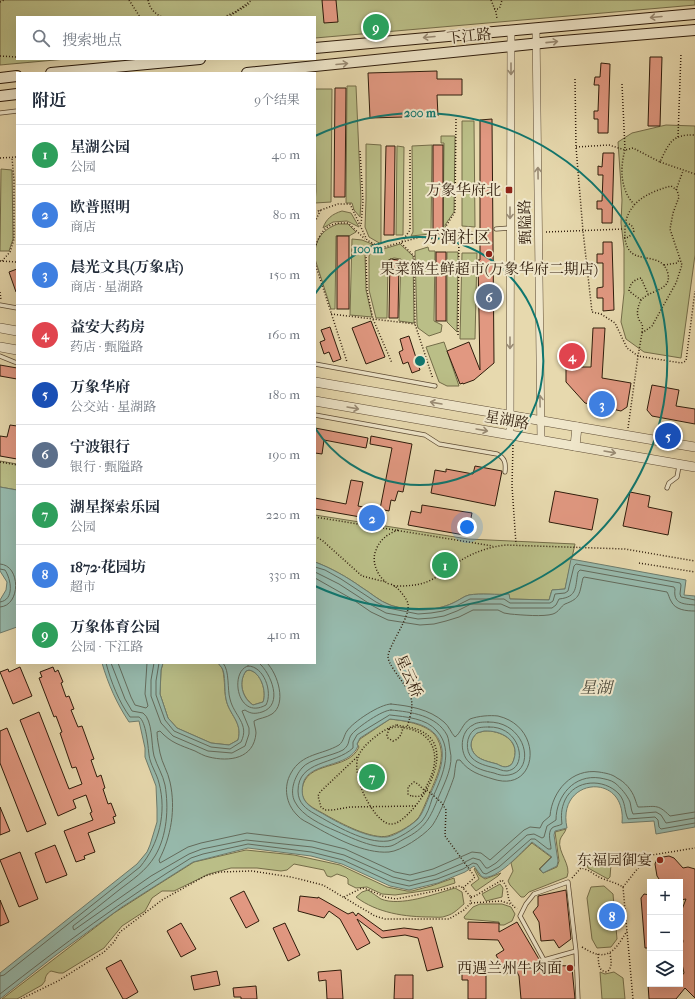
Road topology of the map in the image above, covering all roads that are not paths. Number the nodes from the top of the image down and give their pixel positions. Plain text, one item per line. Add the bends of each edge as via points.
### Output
1 (695, 14) edge
2 (536, 28) junction
3 (511, 30) junction
4 (695, 30) edge
5 (536, 44) junction
6 (511, 47) junction
7 (316, 48) edge
8 (189, 60) edge
9 (61, 72) edge
10 (257, 72) edge
11 (16, 76) edge
12 (0, 78) edge
13 (16, 94) edge
14 (0, 96) edge
15 (16, 111) edge
16 (0, 113) edge
17 (510, 228) junction
18 (497, 230) road end
19 (0, 305) edge
20 (16, 308) edge
21 (0, 328) edge
22 (16, 331) edge
23 (0, 347) edge
24 (16, 350) edge
25 (0, 356) edge
26 (16, 363) edge
27 (316, 364) edge
28 (316, 382) edge
29 (435, 386) road end
30 (316, 401) edge
31 (316, 415) edge
32 (510, 415) junction
33 (540, 421) junction
34 (577, 427) junction
35 (511, 438) junction
36 (541, 440) junction
37 (575, 446) junction
38 (695, 447) edge
39 (679, 464) junction
40 (695, 467) edge
41 (505, 472) dead end
42 (667, 488) dead end
43 (576, 951) junction
44 (578, 999) edge

1 -> 2 main road, 下江路
2 - 3 main road, 下江路
2 - 5 street, 甄隘路
3 - 6 street, 甄隘路
3 -> 7 main road, 下江路
5 -> 4 main road, 下江路
5 - 6 main road, 下江路
33 -> 5 street, 甄隘路
10 -> 6 main road, 下江路
6 -> 17 street, 甄隘路
8 - 9 main road
11 - 12 main road
13 - 14 main road
15 - 16 lane
17 - 18 lane
17 -> 32 street, 甄隘路
19 - 20 lane
21 - 22 street
23 - 24 street
25 - 26 lane
27 - 29 lane
32 -> 28 street, 星湖路
30 -> 35 street, 星湖路
31 - 41 lane via 425,435 439,444 497,454 504,458
32 - 33 street, 星湖路
32 - 35 street, 甄隘路
33 - 34 street, 星湖路
33 - 36 street, 甄隘路
34 - 37 street
34 - 38 street, 星湖路
35 - 36 street, 星湖路
36 - 37 street, 星湖路
37 -> 39 street, 星湖路
39 - 40 street, 星湖路
39 - 42 lane via 677,477 668,483
43 - 43 lane via 544,960 520,916 534,894 568,882
43 - 44 lane

